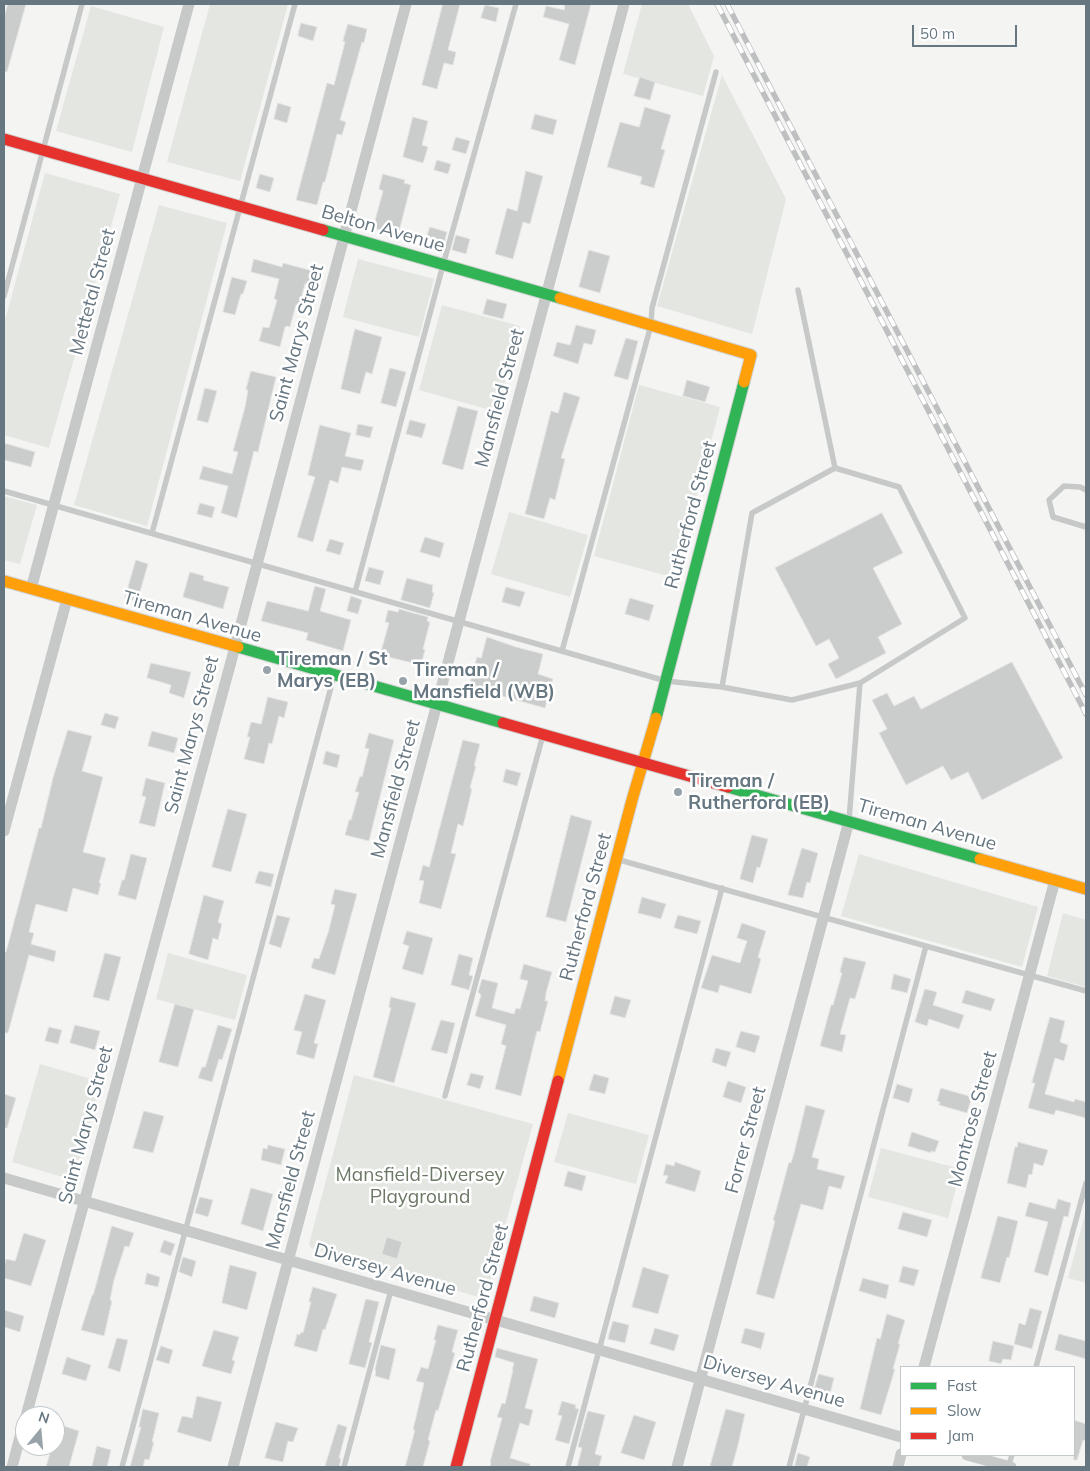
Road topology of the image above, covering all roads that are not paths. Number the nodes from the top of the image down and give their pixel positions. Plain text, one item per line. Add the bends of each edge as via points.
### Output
1 (82, 4) edge
2 (189, 4) edge
3 (295, 4) edge
4 (406, 4) edge
5 (516, 4) edge
6 (624, 4) edge
7 (716, 72) dead end
8 (4, 139) edge
9 (43, 150) junction
10 (142, 178) junction
11 (240, 206) junction
12 (344, 236) junction
13 (443, 265) junction
14 (798, 290) dead end
15 (546, 294) junction
16 (4, 296) edge
17 (651, 325) junction
18 (751, 355) joint
19 (834, 468) junction
20 (1086, 490) edge
21 (4, 491) edge
22 (54, 505) junction
23 (1086, 528) edge
24 (152, 533) junction
25 (257, 563) junction
26 (4, 581) edge
27 (31, 589) junction
28 (355, 592) junction
29 (67, 599) junction
30 (458, 621) junction
31 (234, 647) junction
32 (562, 651) junction
33 (334, 676) junction
34 (666, 681) junction
35 (860, 683) junction
36 (722, 687) junction
37 (436, 705) junction
38 (543, 735) junction
39 (643, 763) junction
40 (849, 821) junction
41 (4, 831) edge
42 (616, 859) junction
43 (1055, 880) junction
44 (722, 888) junction
45 (1086, 889) edge
46 (823, 918) junction
47 (926, 946) junction
48 (1029, 975) junction
49 (1086, 991) edge
50 (446, 1096) dead end
51 (4, 1178) edge
52 (1086, 1182) edge
53 (84, 1201) junction
54 (186, 1231) junction
55 (288, 1260) junction
56 (391, 1290) junction
57 (495, 1320) junction
58 (599, 1351) junction
59 (924, 1366) edge
60 (1036, 1366) edge
61 (700, 1379) junction
62 (28, 1406) edge
63 (804, 1409) junction
64 (900, 1437) edge
65 (970, 1456) edge
66 (122, 1467) edge
67 (232, 1467) edge
68 (344, 1467) edge
69 (456, 1467) edge
70 (568, 1467) edge
71 (677, 1467) edge
72 (789, 1467) edge
73 (1009, 1467) edge

1 - 9 lane
2 - 10 street, Mettetal Street
3 - 11 lane
4 - 12 street, Saint Marys Street
5 - 13 lane
6 - 15 street, Mansfield Street
7 - 17 lane via 652,308
8 - 9 street, Belton Avenue
9 - 10 street, Belton Avenue
9 - 16 lane
10 - 11 street, Belton Avenue
10 - 22 street, Mettetal Street
11 - 12 street, Belton Avenue
11 - 24 lane
12 - 13 street, Belton Avenue
12 - 25 street, Saint Marys Street
13 - 15 street, Belton Avenue
13 - 28 lane
14 - 19 lane
15 - 17 street, Belton Avenue
15 - 30 street, Mansfield Street
17 - 18 street, Belton Avenue
17 - 32 lane
18 - 34 street, Rutherford Street
19 - 35 lane via 899,486 964,618
19 - 36 lane via 752,512
20 - 23 lane via 1064,486 1049,500 1053,517
21 - 22 lane
22 - 24 lane
22 - 27 street, Mettetal Street
24 - 25 lane
25 - 28 lane
25 - 31 street, Saint Marys Street
26 - 27 street
27 - 29 street, Tireman Avenue
28 - 30 lane
29 - 31 street, Tireman Avenue
29 - 41 street
30 - 32 lane
30 - 37 street, Mansfield Street
31 - 33 street, Tireman Avenue
31 - 53 street, Saint Marys Street
32 - 34 lane
33 - 37 street, Tireman Avenue
33 - 54 lane
34 - 36 lane
34 - 39 street, Rutherford Street
35 - 36 lane via 792,700
35 - 40 lane
37 - 38 street, Tireman Avenue
37 - 55 street, Mansfield Street
38 - 39 street, Tireman Avenue
38 - 50 lane
39 - 40 street, Tireman Avenue
39 - 42 street, Rutherford Street
40 - 43 street, Tireman Avenue
40 - 46 street, Forrer Street
42 - 44 lane
42 - 57 street, Rutherford Street
43 - 45 street, Tireman Avenue
43 - 48 street, Montrose Street
44 - 46 lane
44 - 58 lane
46 - 47 lane
46 - 61 street, Forrer Street
47 - 48 lane
47 - 63 lane
48 - 49 lane
48 - 59 street, Montrose Street
51 - 53 street, Diversey Avenue
52 - 60 lane
53 - 54 street, Diversey Avenue
53 - 62 street, Saint Marys Street
54 - 55 street, Diversey Avenue
54 - 66 lane
55 - 56 street, Diversey Avenue
55 - 67 street, Mansfield Street
56 - 57 street, Diversey Avenue
56 - 68 lane
57 - 58 street, Diversey Avenue
57 - 69 street, Rutherford Street
58 - 61 street, Diversey Avenue
58 - 70 lane
61 - 63 street, Diversey Avenue
61 - 71 street, Forrer Street
63 - 64 street, Diversey Avenue
63 - 72 lane
65 - 73 street

